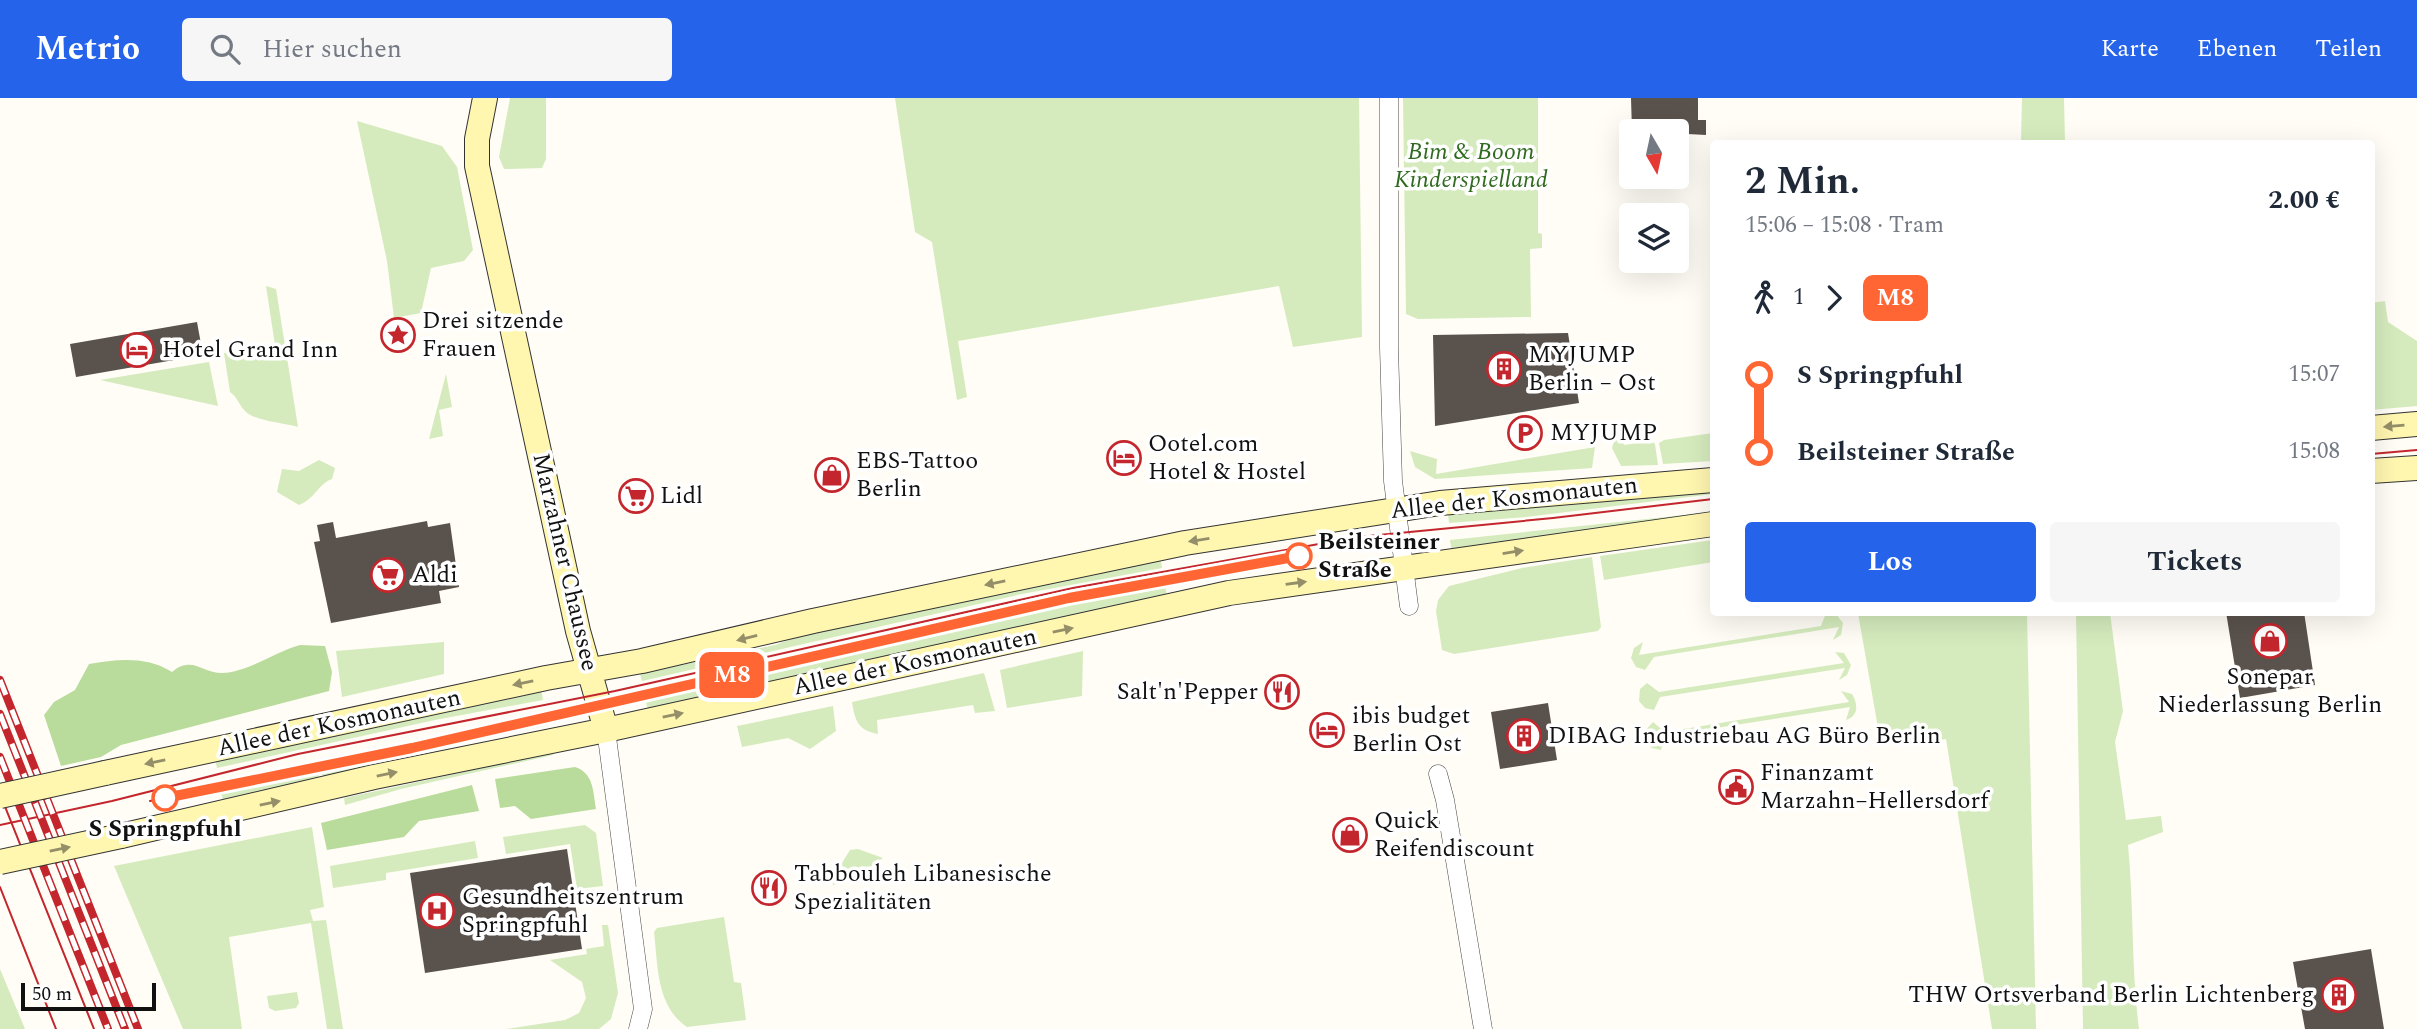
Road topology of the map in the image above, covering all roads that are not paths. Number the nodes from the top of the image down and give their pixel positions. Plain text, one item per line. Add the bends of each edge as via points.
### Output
1 (485, 98) edge
2 (1389, 98) edge
3 (2417, 424) edge
4 (2375, 428) edge
5 (2417, 468) edge
6 (2375, 471) edge
7 (1710, 480) edge
8 (1395, 509) junction
9 (1710, 524) edge
10 (1402, 569) junction
11 (1409, 606) dead end
12 (590, 671) junction
13 (606, 730) junction
14 (1438, 774) dead end
15 (0, 796) edge
16 (0, 862) edge
17 (638, 1029) edge
18 (1483, 1029) edge

1 - 12 main road, Marzahner Chaussee via 477,166
2 - 8 street via 1389,348
3 -> 4 main road
5 - 6 main road
7 - 8 main road, Allee der Kosmonauten
8 - 10 street
8 -> 12 main road, Allee der Kosmonauten via 1185,543
10 -> 9 main road, Allee der Kosmonauten
10 - 11 street
13 -> 10 main road, Allee der Kosmonauten via 1229,593
12 - 13 main road, Marzahner Chaussee
12 -> 15 main road, Allee der Kosmonauten, bridge
16 -> 13 main road, Allee der Kosmonauten, bridge
13 - 17 street, Marzahner Chaussee via 643,1009
14 - 18 street

